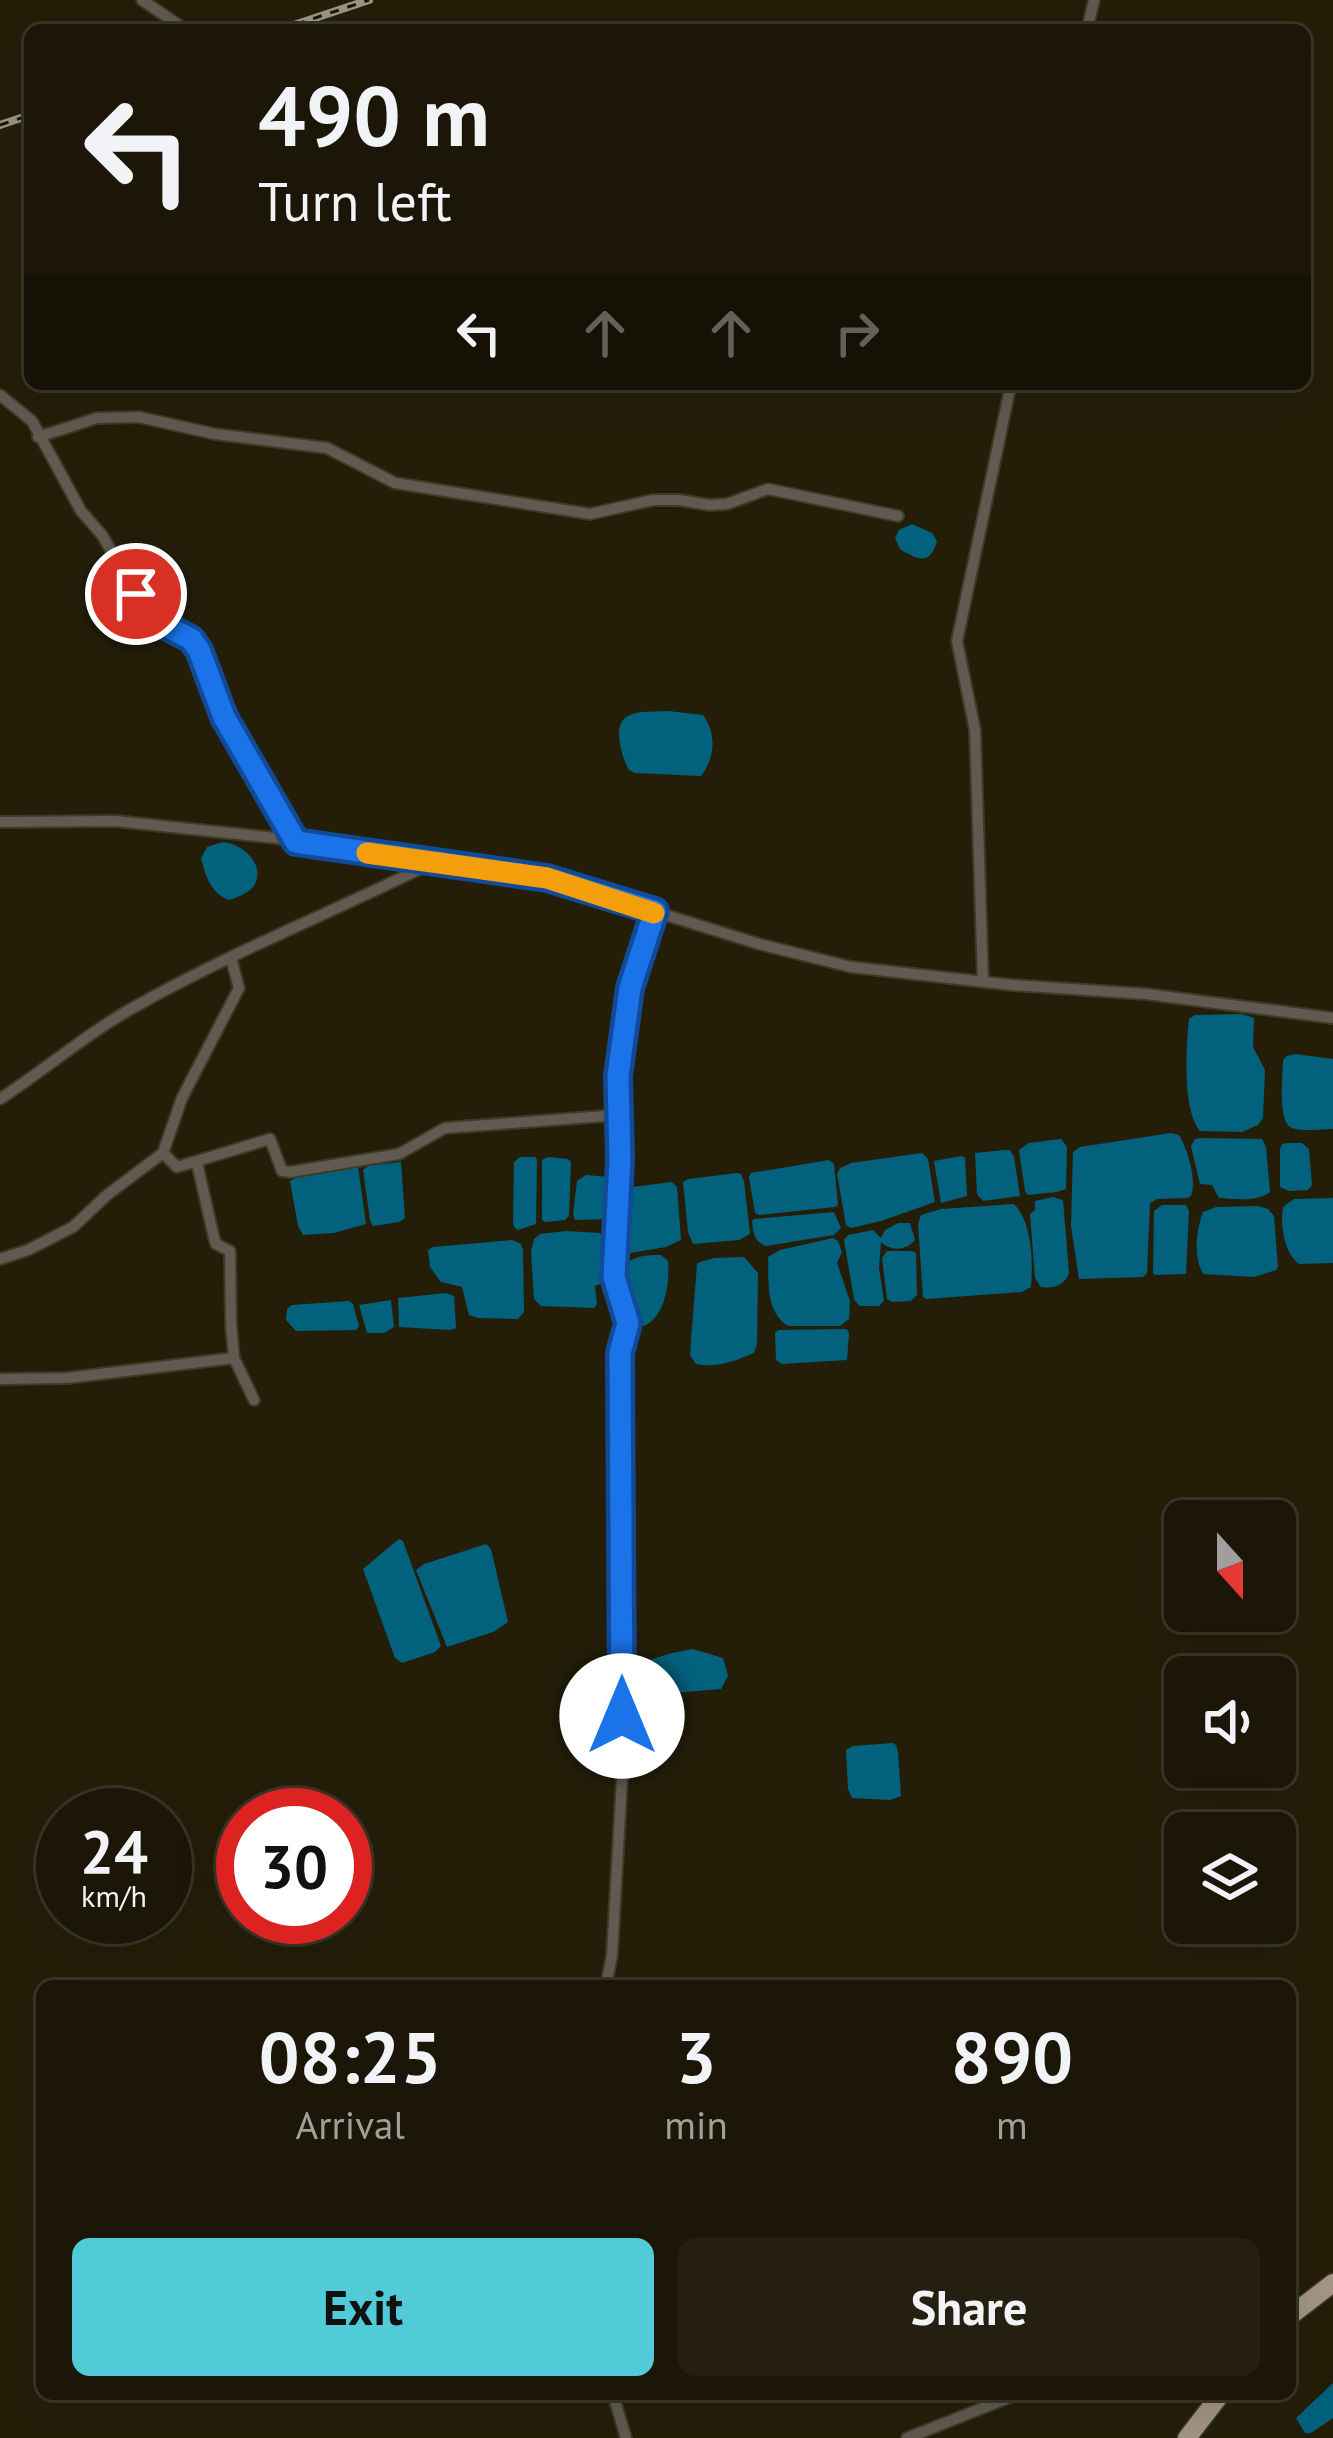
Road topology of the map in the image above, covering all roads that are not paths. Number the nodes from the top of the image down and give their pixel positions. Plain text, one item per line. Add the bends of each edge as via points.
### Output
1 (142, 0) edge
2 (176, 24) edge
3 (1010, 390) edge
4 (0, 395) edge
5 (38, 437) junction
6 (898, 516) dead end
7 (0, 822) edge
8 (296, 842) junction
9 (433, 863) junction
10 (655, 911) junction
11 (231, 958) junction
12 (983, 982) junction
13 (1333, 1018) edge
14 (0, 1099) edge
15 (619, 1114) junction
16 (163, 1153) junction
17 (197, 1162) junction
18 (0, 1259) edge
19 (234, 1358) junction
20 (0, 1379) edge
21 (254, 1400) dead end
22 (607, 1980) edge
23 (1333, 2283) edge
24 (1296, 2311) edge
25 (615, 2400) edge
26 (1003, 2400) edge
27 (1217, 2400) edge
28 (1193, 2435) edge
29 (626, 2438) edge
30 (907, 2438) edge

1 - 2 street
3 - 12 street via 957,641 975,730
4 - 5 street via 32,421
5 - 6 street via 97,418 139,417 326,448 395,483 590,514 653,500 727,504 772,489
5 - 8 street via 136,594 158,622 199,650 224,717
7 - 8 street via 115,821
8 - 9 street
9 - 10 street via 547,878
9 - 11 street
10 - 12 street via 851,967
10 - 15 street via 630,988
11 - 14 street via 134,1007
11 - 16 street via 239,988
12 - 13 street
15 - 17 street via 446,1128 399,1154 290,1172 282,1171 270,1139
15 - 22 street via 614,1277 628,1323 620,1353 623,1761
16 - 17 street via 177,1167
16 - 18 street via 73,1227
17 - 19 street via 214,1238 230,1251
19 - 20 street
19 - 21 street
23 - 24 main road
25 - 29 street
26 - 30 street
27 - 28 main road

